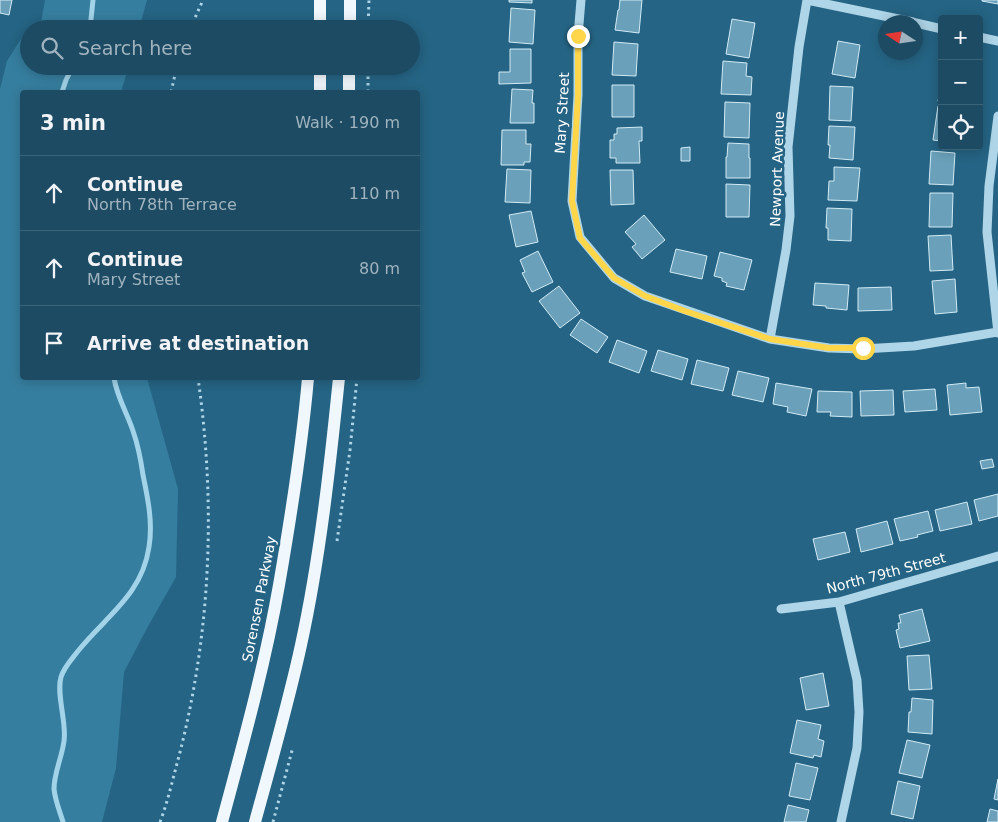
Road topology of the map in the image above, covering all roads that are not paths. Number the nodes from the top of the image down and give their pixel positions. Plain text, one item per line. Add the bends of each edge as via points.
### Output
1 (320, 0) edge
2 (350, 0) edge
3 (581, 0) edge
4 (807, 0) edge
5 (878, 15) edge
6 (320, 20) edge
7 (350, 20) edge
8 (923, 25) edge
9 (938, 28) edge
10 (983, 38) edge
11 (998, 41) edge
12 (320, 75) edge
13 (349, 75) edge
14 (320, 90) edge
15 (349, 90) edge
16 (998, 116) edge
17 (998, 332) edge
18 (770, 339) junction
19 (308, 380) edge
20 (339, 380) edge
21 (998, 556) edge
22 (839, 602) junction
23 (781, 610) dead end
24 (222, 822) edge
25 (255, 822) edge
26 (841, 822) edge

1 - 6 main road
2 - 7 main road
3 - 18 street, Mary Street via 572,201 580,238 614,278 645,296
4 - 5 street
4 - 18 street, Newport Avenue via 798,47 788,147 790,216
8 - 9 street
10 - 11 street
12 - 14 main road
13 - 15 main road
16 - 17 street via 987,232
17 - 18 street, Mary Street via 914,346 863,348 829,348
19 - 24 main road, Sorensen Parkway via 279,586
20 - 25 main road via 313,579 285,710
21 - 22 street, North 79th Street
22 - 23 street, North 79th Street
22 - 26 street via 857,680 859,712 857,748

